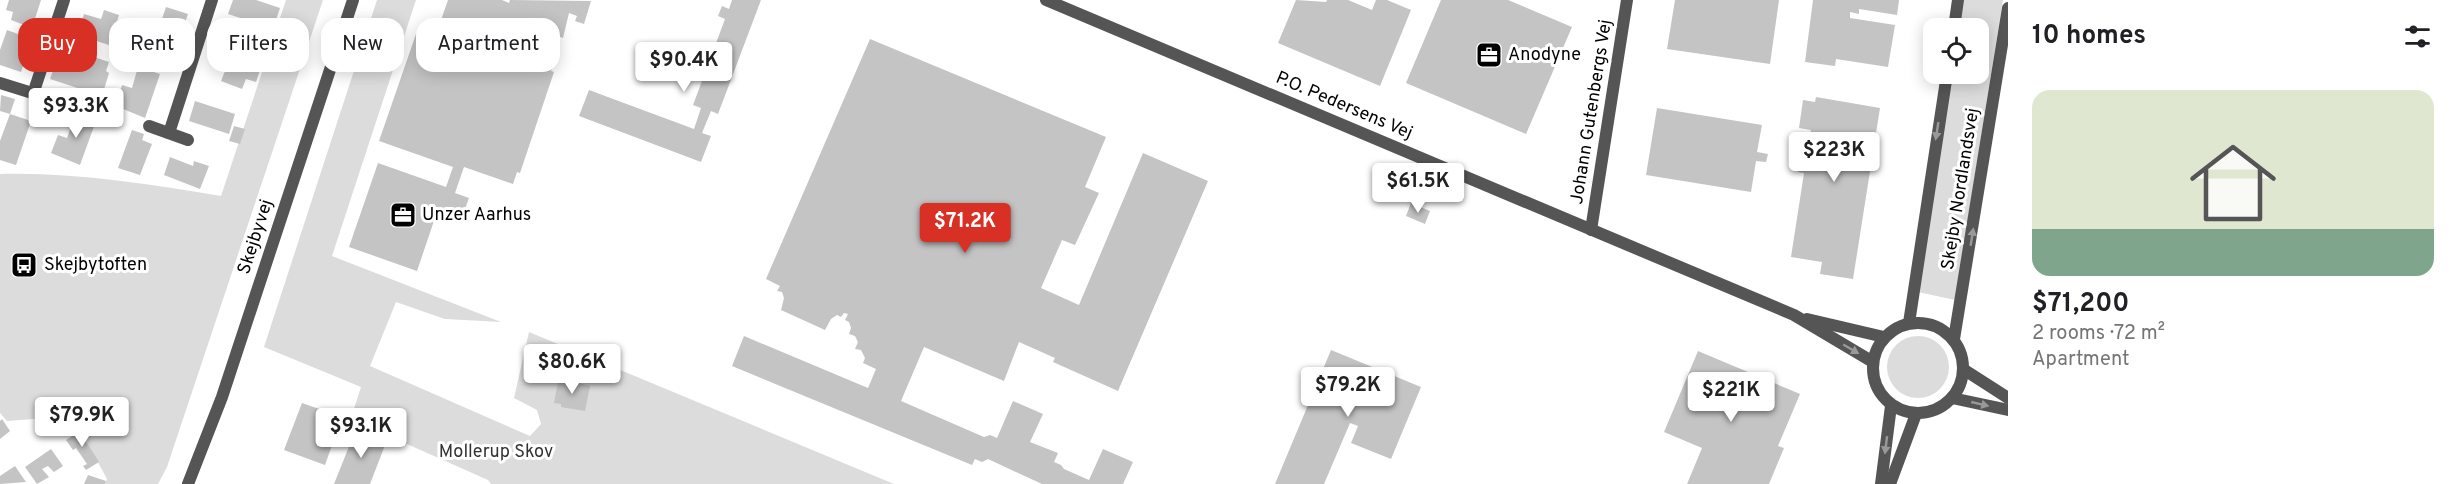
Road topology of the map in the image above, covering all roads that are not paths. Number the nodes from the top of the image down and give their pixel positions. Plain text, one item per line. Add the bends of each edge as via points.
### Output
1 (63, 0) edge
2 (212, 0) edge
3 (353, 0) edge
4 (1047, 0) edge
5 (1627, 0) edge
6 (1958, 0) edge
7 (2008, 8) edge
8 (1955, 18) edge
9 (0, 83) edge
10 (1945, 84) edge
11 (149, 126) dead end
12 (169, 133) junction
13 (188, 140) dead end
14 (1591, 230) junction
15 (1794, 315) junction
16 (1909, 323) junction
17 (1884, 337) junction
18 (1954, 339) junction
19 (1873, 362) junction
20 (1963, 369) junction
21 (1952, 398) junction
22 (2008, 398) edge
23 (1891, 406) junction
24 (2008, 410) edge
25 (1916, 414) junction
26 (188, 484) edge
27 (1881, 484) edge
28 (1890, 484) edge

1 - 9 street via 39,95
2 - 12 street
3 - 26 street, Skejbyvej via 222,397
4 - 14 street, P.O. Pedersens Vej
5 - 14 street, Johann Gutenbergs Vej
6 - 8 street
18 -> 7 street, Skejby Nordlandsvej
10 -> 16 street, Skejby Nordlandsvej
11 - 12 street
12 - 13 street
14 - 15 street, P.O. Pedersens Vej
15 - 17 street, P.O. Pedersens Vej
15 -> 19 street, P.O. Pedersens Vej
16 - 17 street
16 - 18 street via 1934,325
17 - 19 street
18 - 20 street
19 - 23 street via 1876,386
20 - 21 street
20 - 22 street
21 -> 24 street
21 - 25 street via 1942,407
23 - 25 street
23 -> 27 street
25 - 28 street

